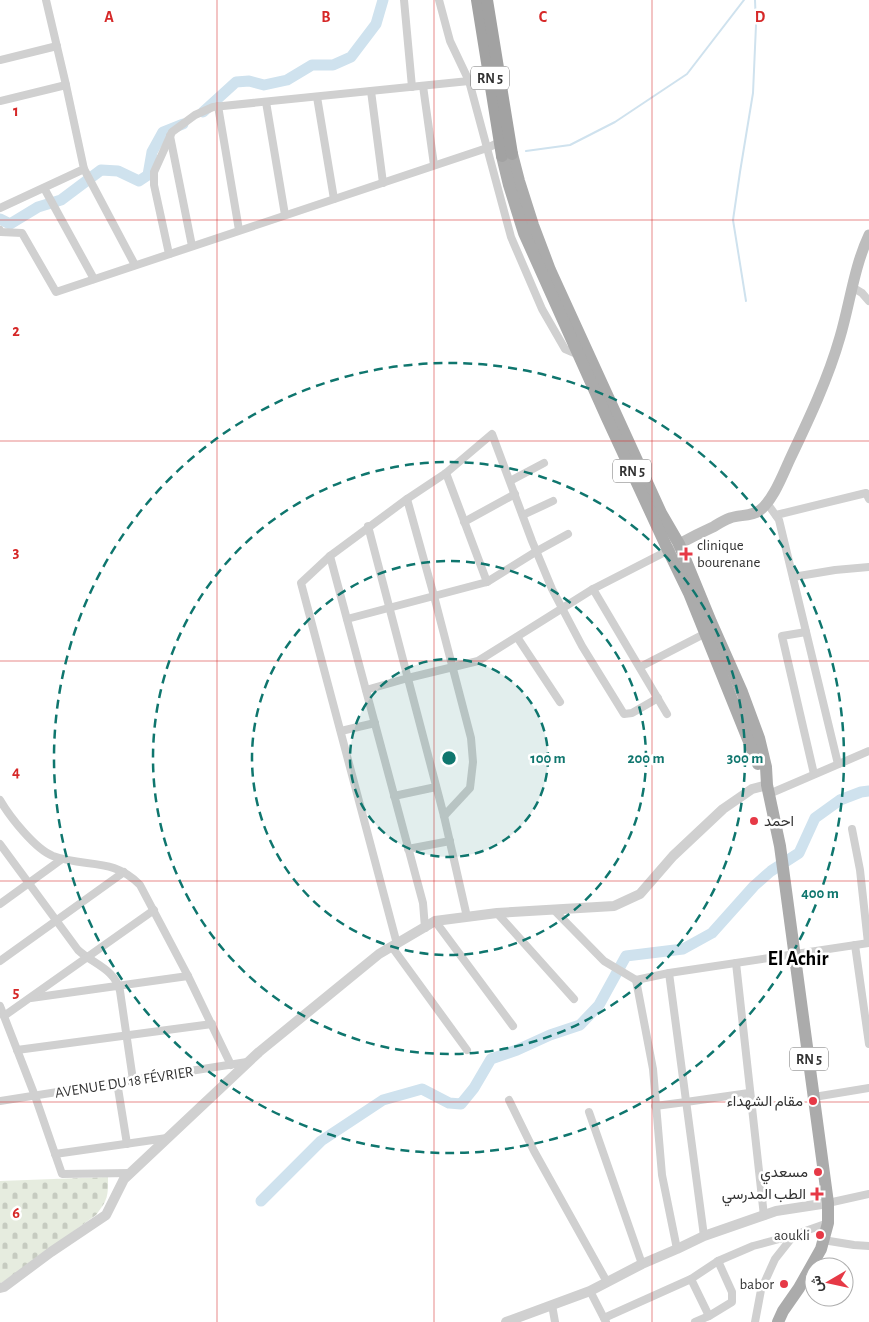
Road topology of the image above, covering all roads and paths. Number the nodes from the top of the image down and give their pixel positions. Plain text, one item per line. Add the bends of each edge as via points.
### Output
1 (46, 0) edge
2 (404, 0) edge
3 (439, 0) edge
4 (478, 0) edge
5 (487, 0) edge
6 (56, 46) junction
7 (0, 60) edge
8 (468, 82) junction
9 (66, 86) junction
10 (423, 86) junction
11 (412, 87) junction
12 (371, 91) junction
13 (317, 97) junction
14 (0, 101) edge
15 (266, 102) junction
16 (218, 106) junction
17 (170, 136) junction
18 (500, 142) junction
19 (487, 148) junction
20 (507, 155) junction
21 (434, 165) junction
22 (84, 170) junction
23 (383, 183) junction
24 (44, 188) junction
25 (334, 199) junction
26 (0, 208) edge
27 (285, 215) junction
28 (0, 230) edge
29 (239, 230) junction
30 (869, 235) edge
31 (192, 246) junction
32 (169, 254) junction
33 (135, 265) junction
34 (94, 279) junction
35 (852, 287) junction
36 (869, 301) edge
37 (579, 355) junction
38 (544, 464) dead end
39 (446, 473) junction
40 (510, 481) junction
41 (515, 494) junction
42 (407, 499) junction
43 (869, 499) edge
44 (553, 501) dead end
45 (766, 503) junction
46 (522, 515) junction
47 (776, 515) junction
48 (464, 522) junction
49 (368, 526) junction
50 (568, 534) dead end
51 (674, 547) junction
52 (537, 552) junction
53 (330, 556) junction
54 (869, 567) edge
55 (793, 577) junction
56 (487, 582) junction
57 (593, 589) junction
58 (434, 596) junction
59 (389, 608) junction
60 (563, 608) junction
61 (347, 619) junction
62 (706, 632) junction
63 (806, 632) junction
64 (517, 637) junction
65 (640, 667) junction
66 (453, 668) junction
67 (408, 678) junction
68 (366, 690) junction
69 (658, 698) junction
70 (560, 702) dead end
71 (667, 714) dead end
72 (375, 723) junction
73 (341, 731) junction
74 (869, 751) edge
75 (838, 764) junction
76 (814, 774) junction
77 (436, 787) junction
78 (768, 789) junction
79 (394, 796) junction
80 (1, 803) edge
81 (444, 816) junction
82 (852, 829) dead end
83 (450, 842) junction
84 (0, 844) edge
85 (408, 849) junction
86 (62, 859) junction
87 (869, 868) edge
88 (860, 870) junction
89 (124, 872) junction
90 (29, 883) junction
91 (0, 904) edge
92 (154, 910) junction
93 (554, 910) junction
94 (497, 913) junction
95 (467, 917) junction
96 (56, 921) junction
97 (435, 921) junction
98 (425, 928) junction
99 (869, 943) edge
100 (394, 945) junction
101 (855, 945) junction
102 (795, 954) junction
103 (86, 957) junction
104 (0, 961) edge
105 (736, 964) junction
106 (670, 973) junction
107 (188, 976) junction
108 (636, 980) junction
109 (119, 986) junction
110 (28, 998) junction
111 (574, 1000) dead end
112 (0, 1006) edge
113 (4, 1016) junction
114 (212, 1024) junction
115 (513, 1026) dead end
116 (868, 1026) edge
117 (127, 1036) junction
118 (869, 1044) edge
119 (17, 1050) junction
120 (467, 1050) dead end
121 (247, 1062) junction
122 (232, 1065) junction
123 (133, 1080) junction
124 (117, 1082) junction
125 (869, 1088) edge
126 (749, 1093) junction
127 (35, 1096) junction
128 (814, 1097) junction
129 (509, 1100) dead end
130 (0, 1101) edge
131 (686, 1102) junction
132 (655, 1106) junction
133 (590, 1112) dead end
134 (167, 1138) junction
135 (127, 1144) junction
136 (55, 1154) junction
137 (131, 1173) junction
138 (869, 1194) edge
139 (828, 1203) junction
140 (764, 1216) junction
141 (828, 1223) junction
142 (794, 1235) junction
143 (704, 1236) junction
144 (823, 1240) junction
145 (869, 1246) edge
146 (677, 1249) junction
147 (718, 1261) junction
148 (642, 1264) junction
149 (692, 1279) junction
150 (607, 1282) junction
151 (0, 1288) edge
152 (590, 1291) junction
153 (552, 1305) junction
154 (708, 1316) junction
155 (605, 1320) edge
156 (506, 1322) edge
157 (555, 1322) edge
158 (695, 1322) edge
159 (755, 1322) edge
160 (778, 1322) edge

1 - 6 street
2 - 11 street
3 - 8 street via 450,41
4 - 18 highway, RN 5
5 - 20 highway, RN 5
6 - 7 street
6 - 9 street
8 - 10 street
8 - 19 street
9 - 14 street
9 - 22 street
10 - 11 street
10 - 21 street
11 - 12 street
12 - 13 street
12 - 23 street
13 - 15 street
13 - 25 street
15 - 16 street
15 - 27 street
16 - 17 street via 195,115
16 - 29 street
17 - 31 street
17 - 32 street via 154,172
18 - 19 street
18 - 20 highway, RN 5
19 - 21 street
19 - 37 street via 511,237 542,309 565,349
20 - 37 main road, RN 5 via 509,185 524,233
20 - 51 main road, RN 5 via 550,270
21 - 23 street
22 - 24 street
22 - 33 street
23 - 25 street
24 - 26 street
24 - 34 street
25 - 27 street
27 - 29 street
28 - 34 street via 22,234 56,292
29 - 31 street
30 - 35 main road
31 - 32 street
32 - 33 street
33 - 34 street
35 - 36 street
35 - 45 main road via 827,378 783,475
37 - 51 main road, RN 5
38 - 40 street
39 - 40 street via 492,434
39 - 42 street
39 - 48 street
40 - 41 street
41 - 46 street
41 - 48 street
42 - 49 street
42 - 58 street
43 - 47 street via 866,492
44 - 46 street
45 - 47 street
45 - 51 main road via 759,511 730,518
46 - 52 street
47 - 55 street
48 - 56 street
49 - 53 street
49 - 59 street
50 - 52 street
51 - 57 street
51 - 62 main road, RN 5
51 - 78 main road, RN 5 via 742,692 758,738
52 - 56 street
52 - 60 street
53 - 61 street
53 - 73 street via 301,582
54 - 55 street
55 - 63 street
56 - 58 street
57 - 60 street
57 - 65 street
58 - 59 street
58 - 66 street
59 - 61 street
59 - 67 street
60 - 64 street
60 - 69 street via 624,714 632,713
61 - 68 street
62 - 65 street
62 - 78 main road, RN 5
63 - 75 street
63 - 76 street via 782,636
64 - 66 street via 478,661
64 - 70 street
65 - 69 street
66 - 67 street
66 - 81 street via 471,738 473,762 470,788
67 - 68 street
67 - 77 street
68 - 72 street
69 - 71 street
72 - 73 street
72 - 79 street
73 - 100 street
74 - 75 street
75 - 76 street
76 - 78 street
77 - 79 street
77 - 81 street
78 - 93 street via 752,789 723,809 673,856 640,894 614,906
78 - 102 main road, RN 5 via 780,846
79 - 85 street
80 - 86 street via 42,850
81 - 83 street
82 - 88 street
83 - 85 street
83 - 95 street
84 - 90 street
85 - 98 street
86 - 89 street via 113,867
86 - 90 street
87 - 88 street
88 - 99 street
89 - 92 street via 140,885
89 - 96 street
90 - 91 street
90 - 96 street
92 - 103 street
92 - 107 street
93 - 94 street
93 - 108 street via 604,961
94 - 95 street
94 - 111 street
95 - 97 street
96 - 103 street
96 - 104 street
97 - 98 street
97 - 115 street
98 - 100 street
99 - 101 street
100 - 120 street
100 - 121 street
101 - 102 street
101 - 116 street
102 - 105 street
102 - 128 main road, RN 5
103 - 109 street via 109,972
103 - 110 street
105 - 106 street
105 - 126 street
106 - 108 street
106 - 131 street
107 - 109 street
107 - 114 street
108 - 132 street via 653,1069
109 - 110 street
109 - 117 street
110 - 113 street
112 - 113 street
113 - 119 street
114 - 117 street
114 - 122 street
116 - 118 street
117 - 119 street
117 - 123 street
119 - 127 street
121 - 122 street, AVENUE DU 18 FÉVRIER
121 - 134 street
122 - 123 street, AVENUE DU 18 FÉVRIER
123 - 124 street, AVENUE DU 18 FÉVRIER
124 - 127 street, AVENUE DU 18 FÉVRIER
124 - 135 street
125 - 128 street
126 - 131 street
126 - 140 street
127 - 130 street, AVENUE DU 18 FÉVRIER
127 - 136 street
128 - 139 main road, RN 5
129 - 150 street
131 - 132 street
131 - 143 street
132 - 146 street via 662,1175
133 - 148 street
134 - 135 street
134 - 137 street
135 - 136 street
136 - 137 street via 62,1174
137 - 151 street via 124,1179 106,1215
138 - 139 street
139 - 140 street via 776,1211
139 - 141 main road, RN 5
140 - 143 street
141 - 142 street
141 - 144 main road, RN 5
142 - 147 street via 754,1246
142 - 159 street via 775,1258 761,1290
143 - 146 street
144 - 145 street
144 - 160 main road, RN 5 via 821,1249
146 - 148 street
147 - 149 street
147 - 154 street via 732,1292 732,1302
148 - 150 street
149 - 154 street
149 - 155 street
150 - 152 street
152 - 153 street
152 - 155 street
153 - 156 street
153 - 157 street
154 - 158 street

